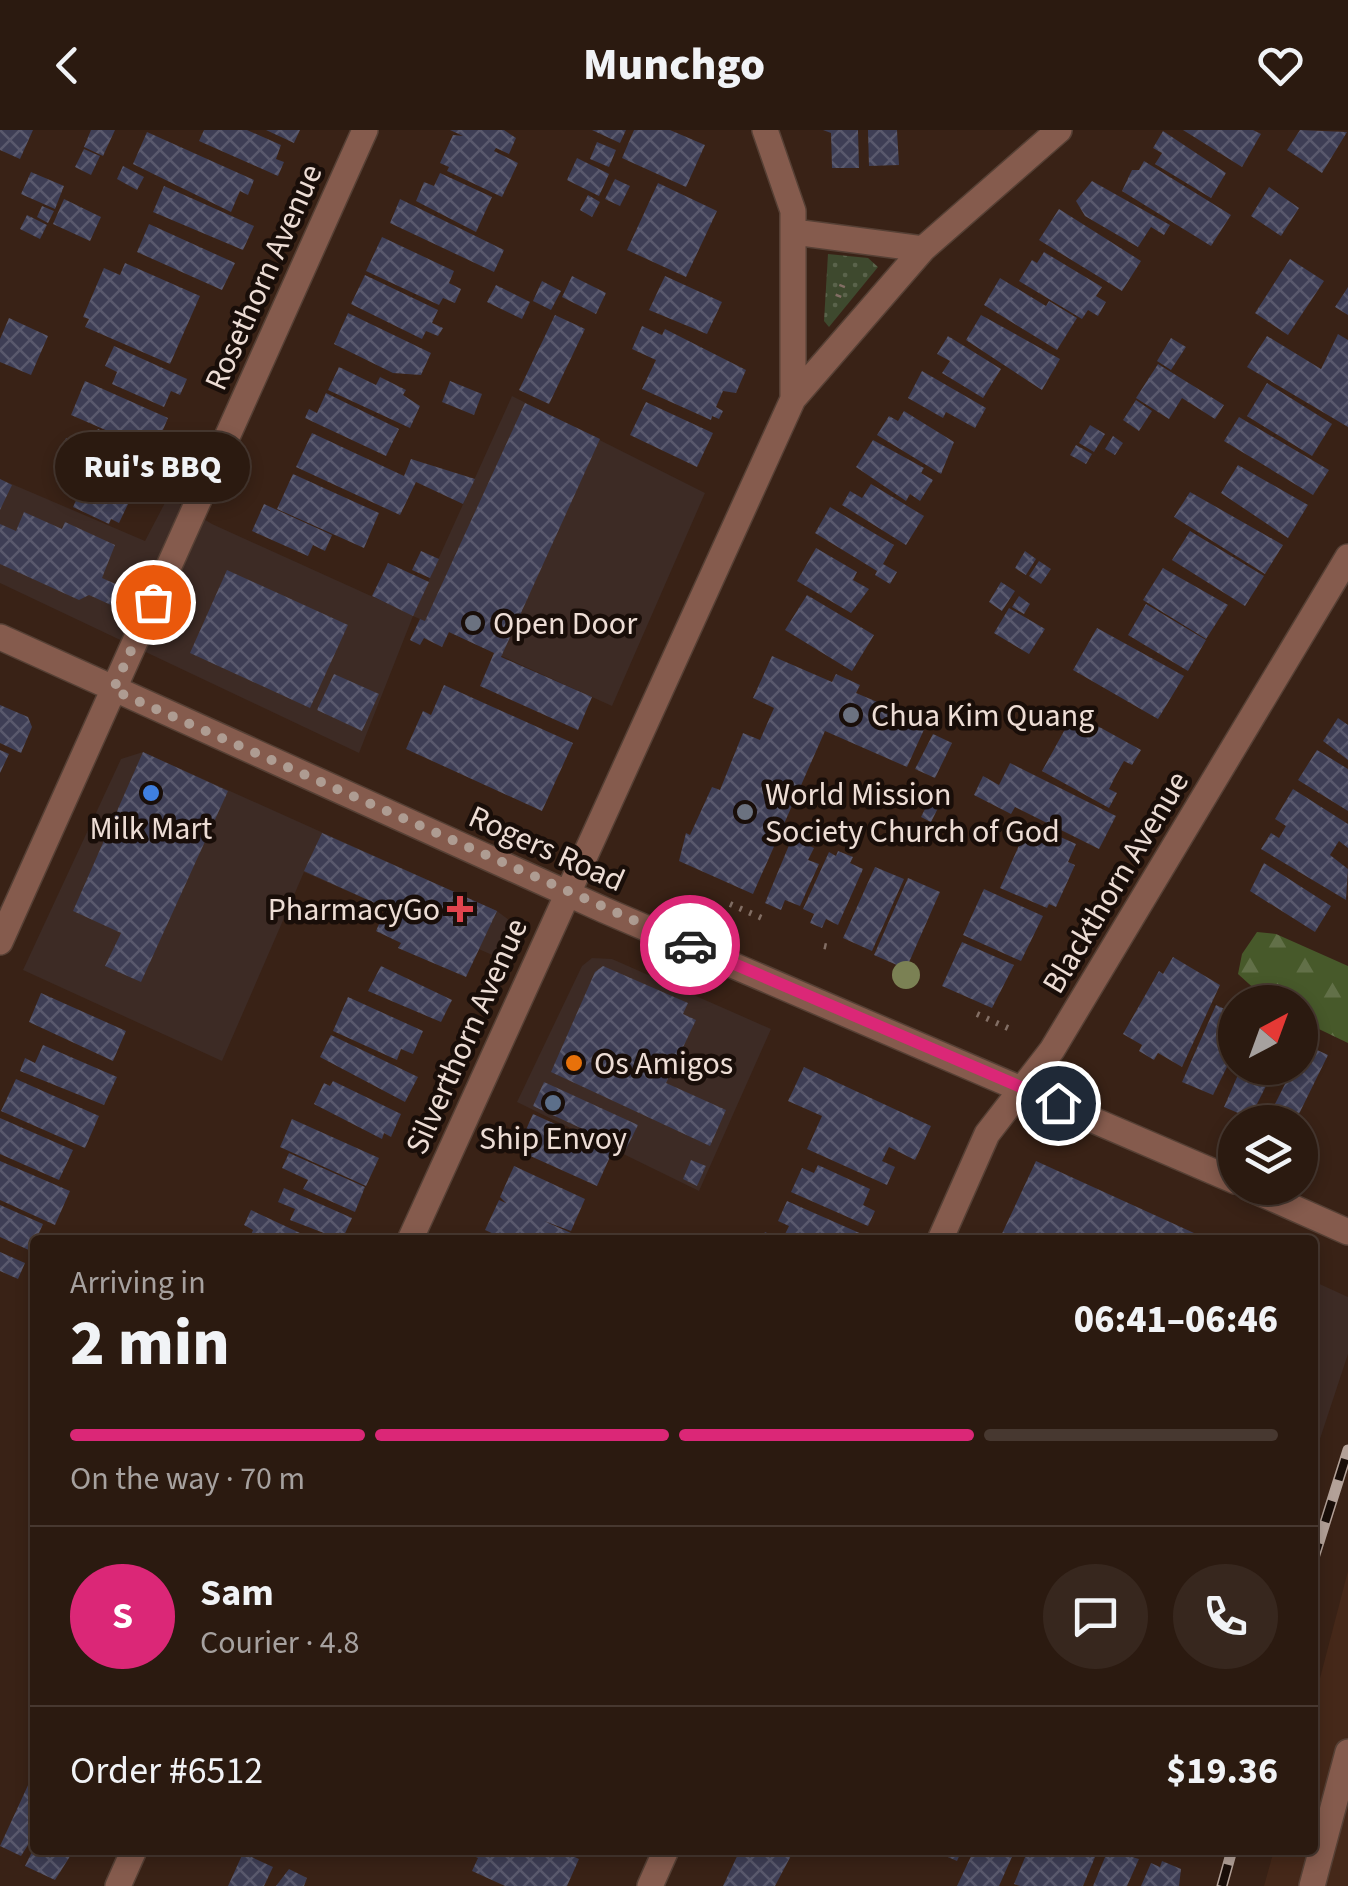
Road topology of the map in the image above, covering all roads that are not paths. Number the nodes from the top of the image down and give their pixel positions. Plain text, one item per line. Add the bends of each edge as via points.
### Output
1 (364, 130) edge
2 (765, 130) edge
3 (1059, 130) edge
4 (794, 232) junction
5 (922, 249) junction
6 (793, 399) junction
7 (1348, 557) edge
8 (0, 637) edge
9 (113, 690) junction
10 (566, 892) junction
11 (0, 942) edge
12 (1023, 1087) junction
13 (1218, 1174) edge
14 (1287, 1205) edge
15 (1348, 1232) edge
16 (412, 1235) edge
17 (942, 1235) edge
18 (1348, 1752) edge
19 (132, 1855) edge
20 (664, 1855) edge
21 (118, 1886) edge
22 (650, 1886) edge
23 (1312, 1886) edge

1 - 9 street, Rosethorn Avenue
2 - 4 street, Silverthorn Avenue
3 - 5 street
4 - 5 street
4 - 6 street, Silverthorn Avenue
5 - 6 street
6 - 10 street, Silverthorn Avenue
7 - 12 street, Blackthorn Avenue via 1052,1050
8 - 9 street, Rogers Road
9 - 10 street, Rogers Road
9 - 11 street, Rosethorn Avenue
10 - 12 street, Rogers Road
10 - 16 street, Silverthorn Avenue
12 - 13 street, Rogers Road
12 - 17 street, Blackthorn Avenue via 987,1134
14 - 15 street
18 - 23 street
19 - 21 street
20 - 22 street

